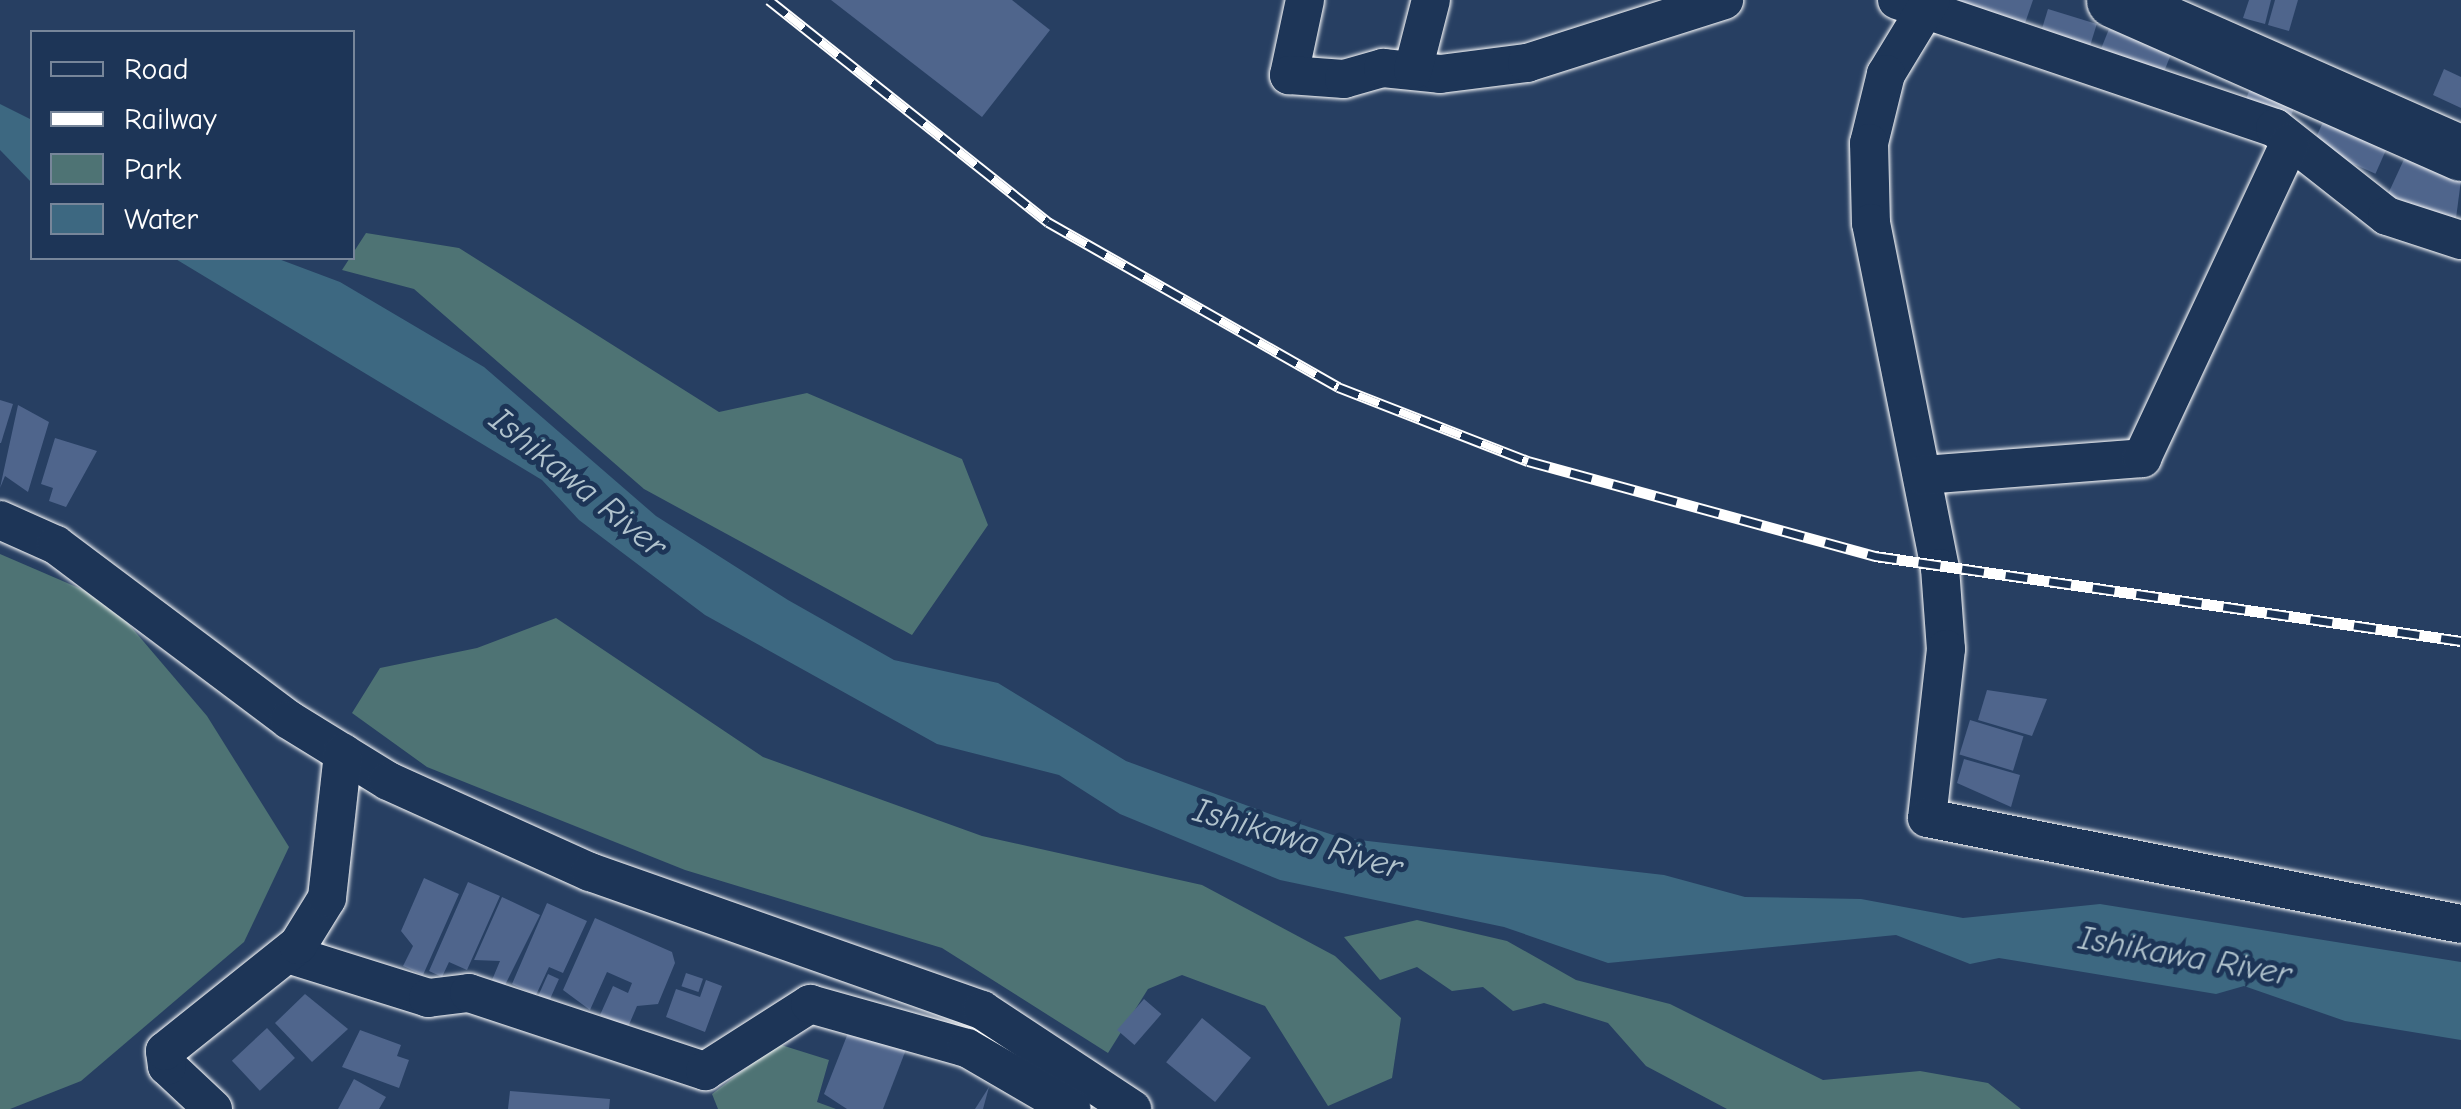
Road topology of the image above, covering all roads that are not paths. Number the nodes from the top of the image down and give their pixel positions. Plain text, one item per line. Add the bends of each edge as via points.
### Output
1 (1305, 0) edge
2 (1430, 0) edge
3 (1724, 0) edge
4 (2114, 0) edge
5 (1917, 4) edge
6 (1414, 70) junction
7 (2290, 142) junction
8 (2461, 153) edge
9 (2461, 240) edge
10 (1923, 475) junction
11 (0, 520) edge
12 (344, 754) junction
13 (2461, 924) edge
14 (288, 954) junction
15 (1122, 1106) edge
16 (213, 1109) edge
17 (1072, 1109) edge

1 - 6 street via 1289,76
2 - 6 street
3 - 6 street via 1527,63
4 - 8 highway
5 - 7 street via 2275,128
5 - 10 street via 1886,74 1869,143 1870,224
7 - 9 street via 2388,216
7 - 10 street via 2142,458
10 - 13 street via 1946,649 1927,818
11 - 12 street via 56,545
12 - 14 street via 328,898
12 - 15 street via 590,872 982,1010
14 - 16 street via 165,1051 167,1066
14 - 17 street via 428,998 469,993 705,1071 810,1004 967,1048

